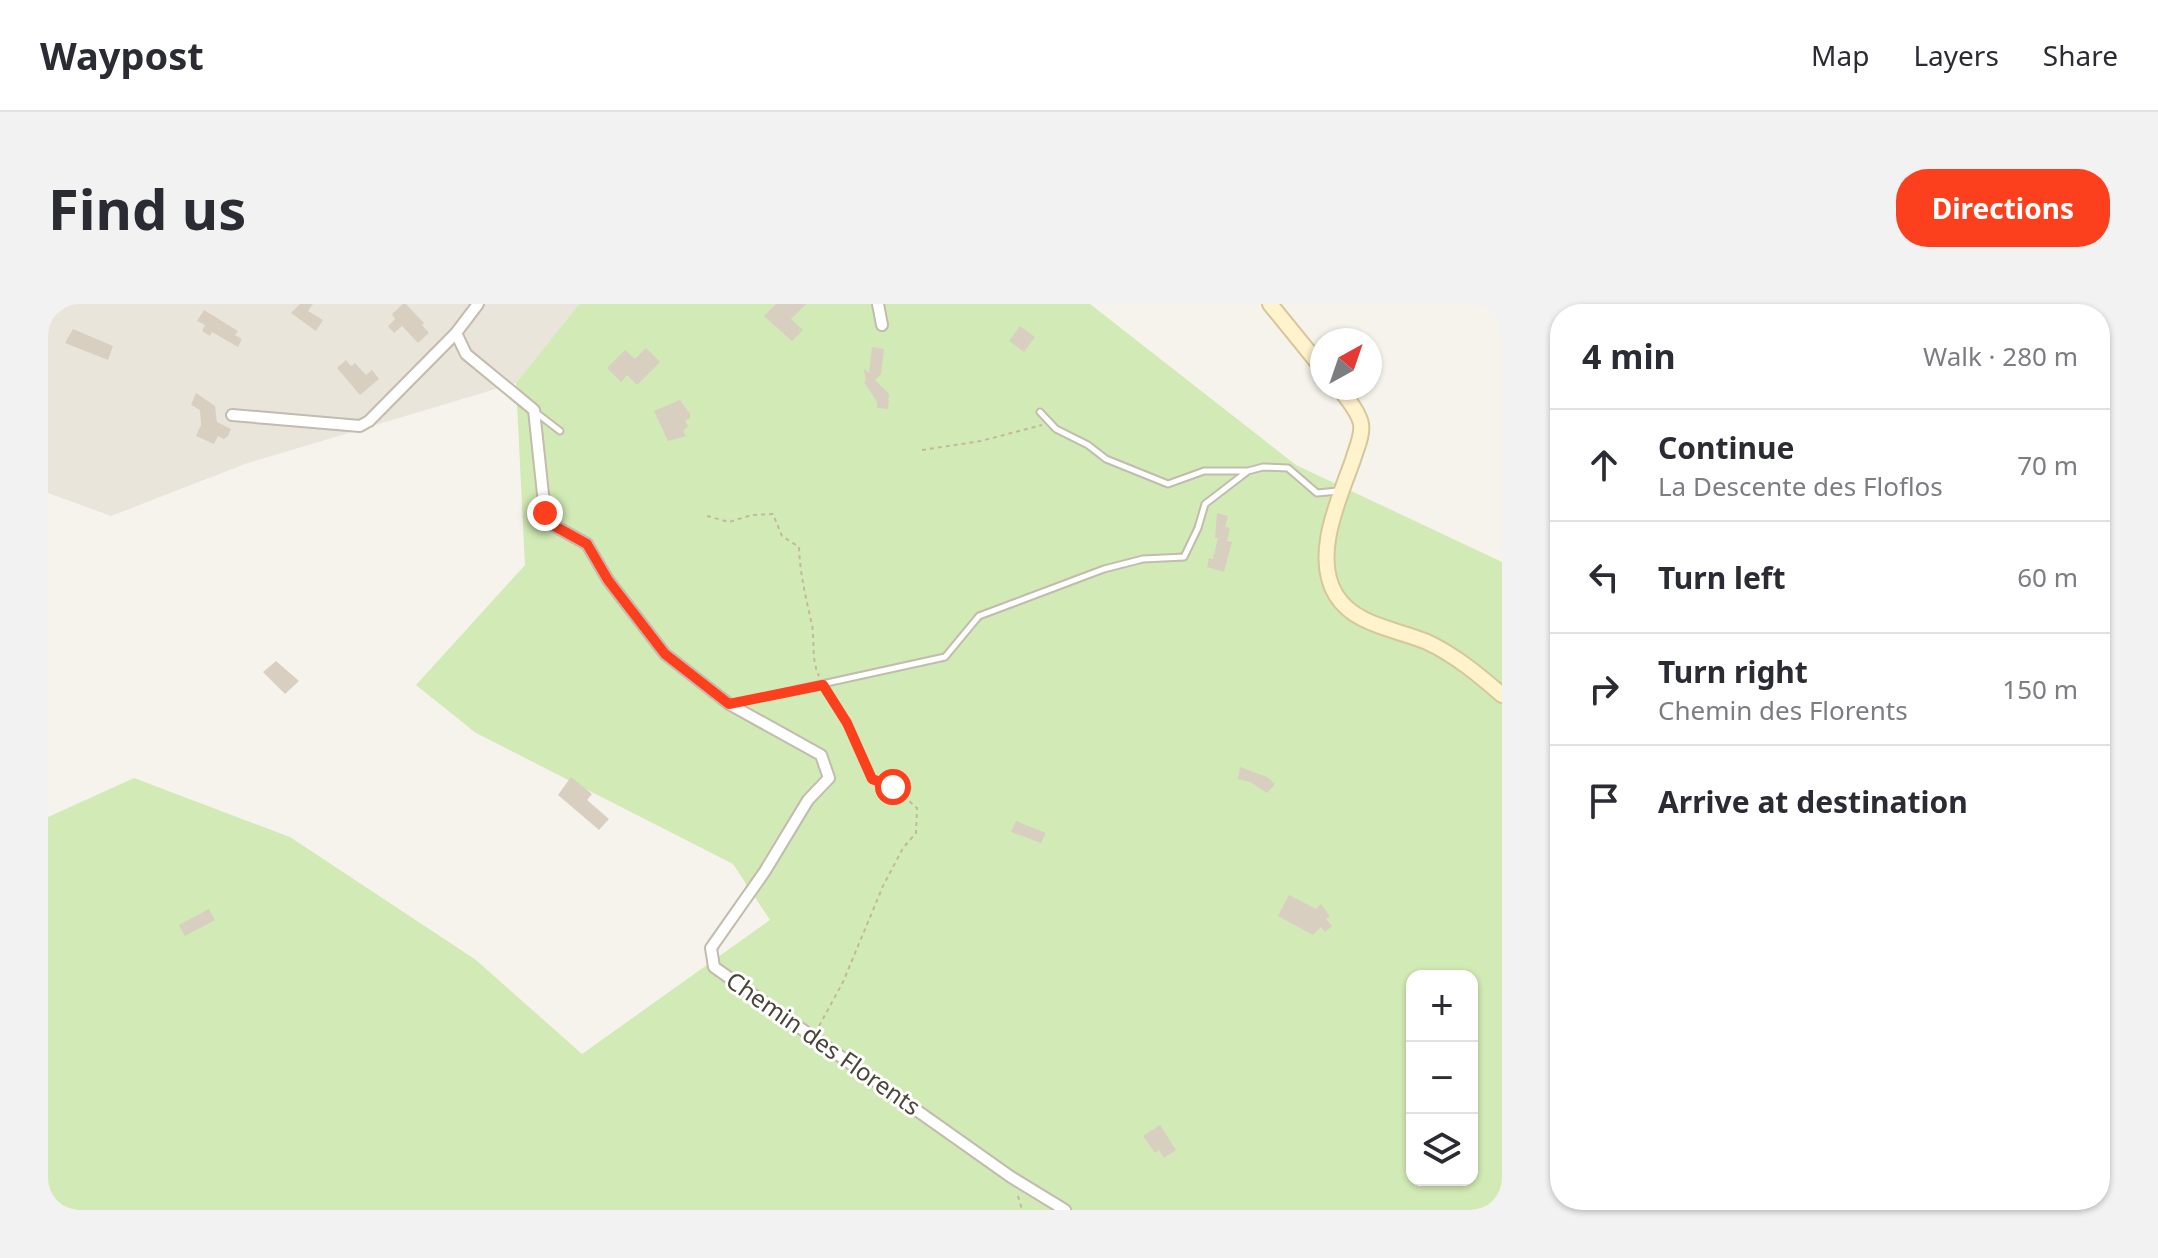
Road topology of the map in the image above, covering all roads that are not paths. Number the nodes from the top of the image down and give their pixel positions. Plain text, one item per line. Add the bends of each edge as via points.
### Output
1 (478, 304) edge
2 (878, 304) edge
3 (1270, 304) edge
4 (882, 325) dead end
5 (456, 333) junction
6 (1310, 353) edge
7 (1346, 400) edge
8 (534, 410) junction
9 (1040, 412) dead end
10 (232, 415) dead end
11 (560, 431) dead end
12 (1248, 471) junction
13 (1343, 490) junction
14 (1502, 695) edge
15 (729, 704) junction
16 (1065, 1210) edge

1 - 5 street
2 - 4 street
3 - 6 street
5 - 8 street via 466,354
5 - 10 street via 360,426
7 - 13 street via 1361,424
8 - 11 lane
8 - 15 street, Chemin des Florents via 549,523 587,544 665,654
9 - 12 lane via 1056,429 1106,459 1168,484 1204,471
12 - 13 lane via 1288,468 1317,493
12 - 15 lane via 1205,504 1184,557 1143,559 979,616 945,657
13 - 14 street via 1327,558 1337,596 1367,621 1458,659
15 - 16 street, Chemin des Florents via 821,755 829,778 808,800 711,948 714,967

